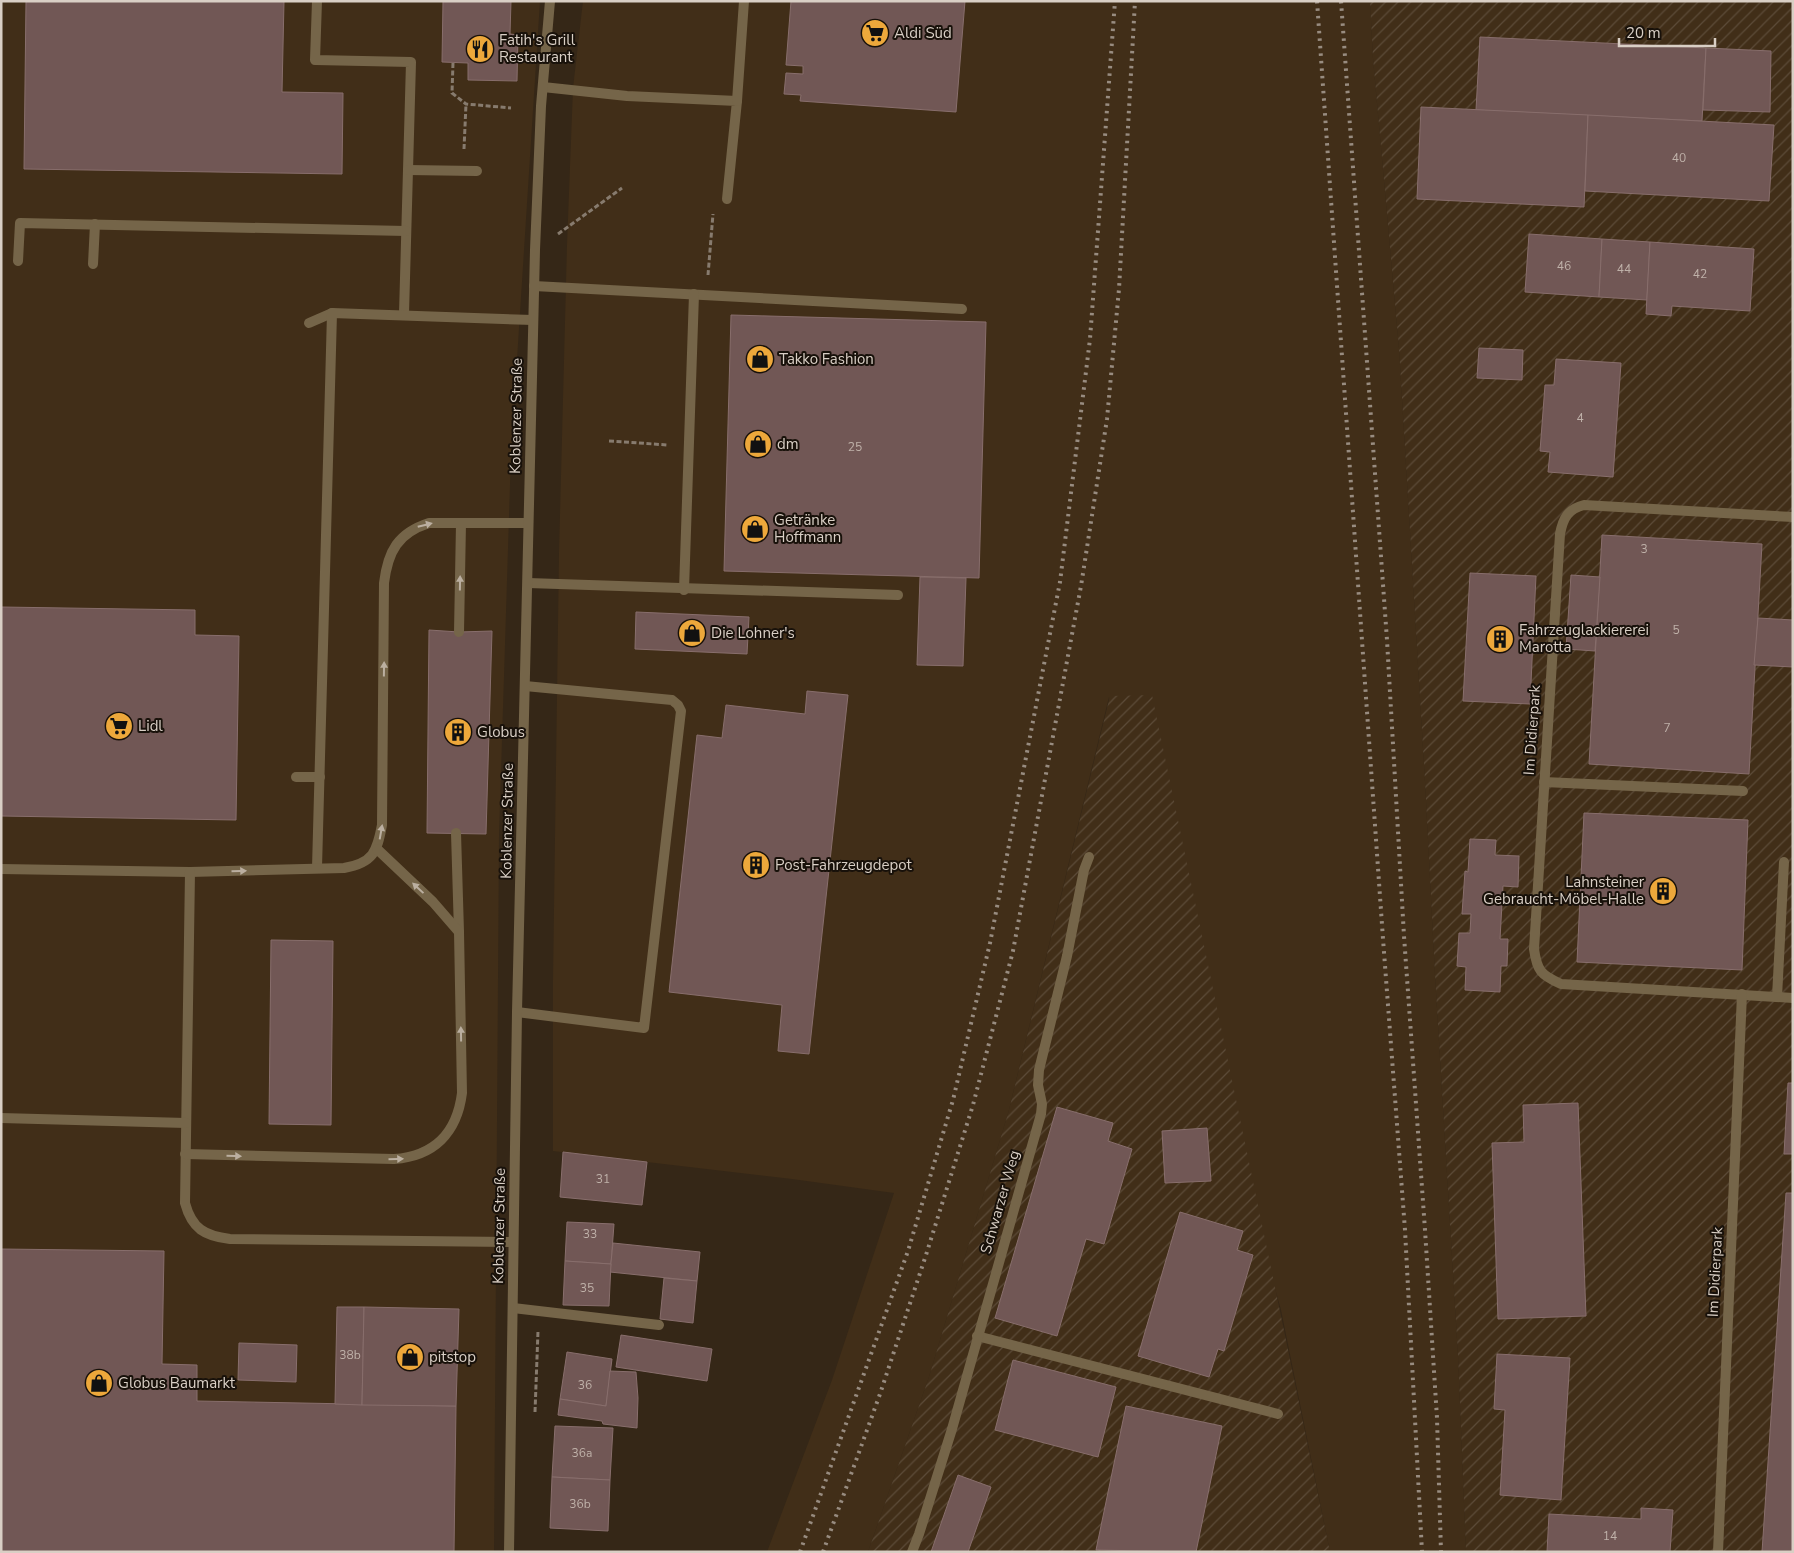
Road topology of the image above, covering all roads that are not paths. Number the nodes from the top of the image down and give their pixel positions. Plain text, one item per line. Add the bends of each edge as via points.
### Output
1 (317, 1) edge
2 (550, 1) edge
3 (744, 1) edge
4 (543, 87) junction
5 (736, 101) junction
6 (408, 170) junction
7 (477, 171) dead end
8 (727, 200) dead end
9 (95, 224) junction
10 (406, 231) junction
11 (18, 261) dead end
12 (93, 264) dead end
13 (534, 286) junction
14 (694, 294) junction
15 (962, 309) dead end
16 (332, 313) junction
17 (404, 314) junction
18 (533, 320) junction
19 (309, 323) dead end
20 (1793, 517) edge
21 (461, 523) junction
22 (528, 523) junction
23 (528, 583) junction
24 (684, 590) junction
25 (898, 596) dead end
26 (459, 632) dead end
27 (525, 686) junction
28 (296, 777) dead end
29 (320, 777) junction
30 (1544, 782) junction
31 (1743, 791) dead end
32 (456, 833) dead end
33 (377, 849) junction
34 (1089, 856) dead end
35 (1784, 862) dead end
36 (317, 868) junction
37 (1, 869) edge
38 (190, 872) junction
39 (459, 932) junction
40 (1742, 994) junction
41 (1777, 997) junction
42 (1793, 998) edge
43 (517, 1012) junction
44 (1, 1118) edge
45 (186, 1122) junction
46 (185, 1154) junction
47 (513, 1242) junction
48 (513, 1308) junction
49 (659, 1325) dead end
50 (978, 1336) junction
51 (1278, 1414) dead end
52 (509, 1552) edge
53 (912, 1552) edge
54 (1718, 1552) edge

1 - 6 street via 316,60 411,62
2 - 4 street, Koblenzer Straße
3 - 5 street
4 - 5 street via 627,96
4 - 13 street, Koblenzer Straße
5 - 8 street
6 - 7 street
6 - 10 street
9 - 10 street
9 - 11 street via 20,223
9 - 12 street
10 - 17 street
13 - 14 street
13 - 18 street, Koblenzer Straße
14 - 15 street
14 - 24 street
16 - 17 street
16 - 19 street
16 - 29 street
17 - 18 street
18 - 22 street, Koblenzer Straße
20 - 30 street, Im Didierpark via 1584,505 1574,507 1566,514 1560,534
21 - 22 street
26 -> 21 street
33 -> 21 street via 382,824 386,568 390,555 415,528 430,523
22 - 23 street, Koblenzer Straße
23 - 24 street
23 - 27 street, Koblenzer Straße
24 - 25 street
27 - 43 street, Koblenzer Straße
27 - 43 street via 672,700 681,711 644,1028
28 - 29 street
29 - 36 street
30 - 31 street
30 - 40 street, Im Didierpark via 1534,949 1536,966 1545,977 1561,984
32 - 39 street
33 - 36 street via 357,866
39 -> 33 street via 433,902
34 - 50 street, Schwarzer Weg via 1039,1070 1041,1114
35 - 41 street
38 -> 36 street
37 - 38 street
38 - 45 street
46 -> 39 street via 394,1159 411,1158 441,1142 460,1109 462,1093
40 - 41 street, Im Didierpark
40 - 54 street, Im Didierpark
41 - 42 street, Im Didierpark
43 - 47 street, Koblenzer Straße
44 - 45 street
45 - 46 street
46 - 47 street via 188,1214 195,1225 215,1237
47 - 48 street, Koblenzer Straße
48 - 49 street
48 - 52 street, Koblenzer Straße
50 - 51 street
50 - 53 street, Schwarzer Weg

